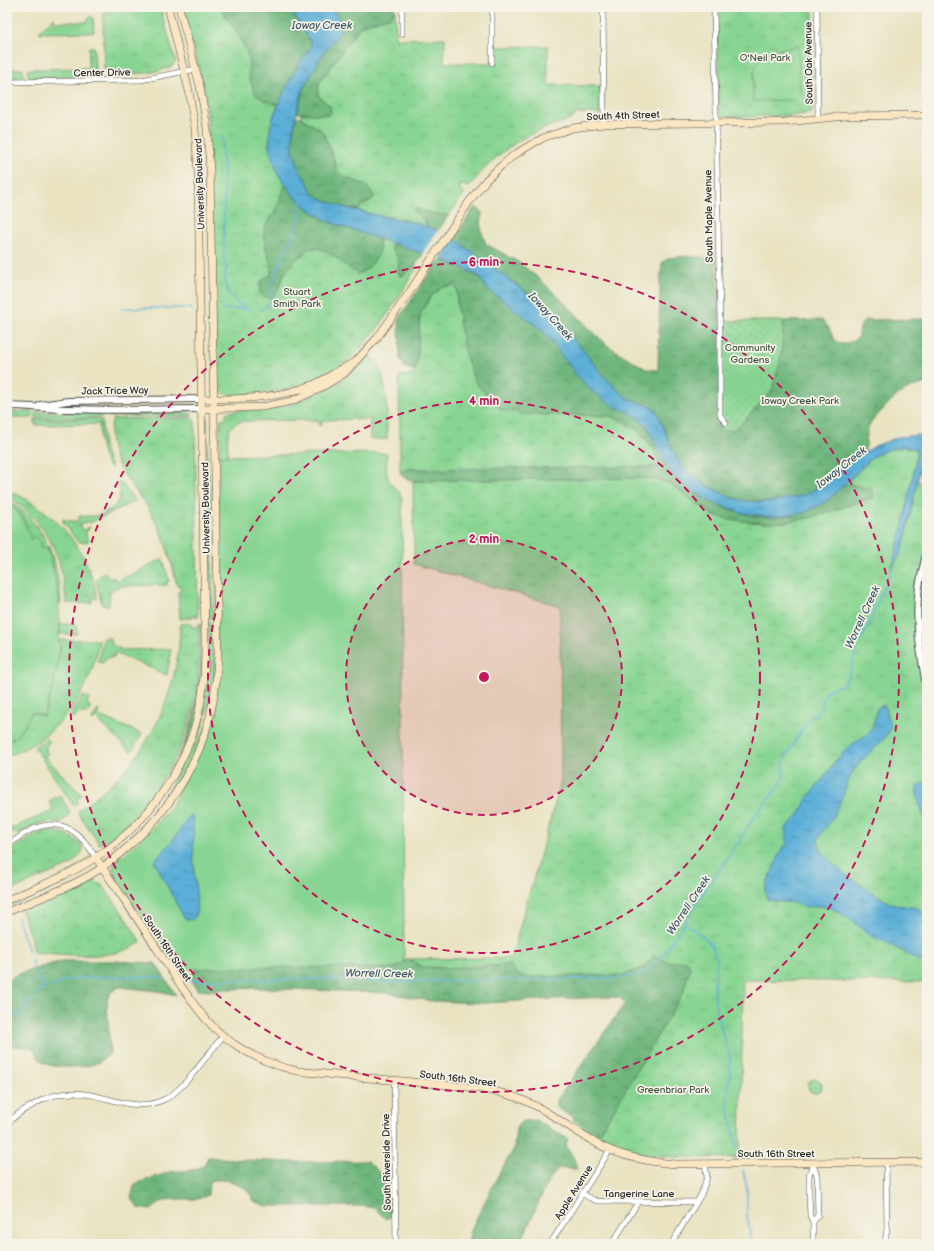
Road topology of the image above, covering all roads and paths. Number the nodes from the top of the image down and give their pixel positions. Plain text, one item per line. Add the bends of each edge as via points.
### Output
1 (168, 7) edge
2 (180, 7) edge
3 (402, 7) edge
4 (492, 7) edge
5 (603, 7) edge
6 (714, 7) edge
7 (817, 7) edge
8 (402, 34) dead end
9 (492, 63) dead end
10 (196, 68) junction
11 (185, 71) junction
12 (7, 82) edge
13 (927, 115) edge
14 (818, 118) junction
15 (716, 122) junction
16 (604, 124) junction
17 (356, 361) junction
18 (202, 399) junction
19 (214, 399) junction
20 (7, 406) edge
21 (29, 406) junction
22 (202, 409) junction
23 (214, 409) junction
24 (726, 424) dead end
25 (927, 551) edge
26 (927, 690) edge
27 (7, 846) edge
28 (96, 858) junction
29 (102, 867) junction
30 (7, 900) edge
31 (7, 912) edge
32 (224, 1035) junction
33 (394, 1080) junction
34 (7, 1125) edge
35 (610, 1150) junction
36 (886, 1162) junction
37 (927, 1162) edge
38 (813, 1163) junction
39 (705, 1164) junction
40 (583, 1194) junction
41 (638, 1202) junction
42 (697, 1202) junction
43 (812, 1222) junction
44 (672, 1242) edge
45 (396, 1244) edge
46 (550, 1244) edge
47 (612, 1244) edge
48 (679, 1244) edge
49 (813, 1244) edge
50 (886, 1244) edge

1 - 11 main road, University Boulevard
2 - 10 main road, University Boulevard
3 - 8 street
4 - 9 street
5 - 16 street
6 - 15 street, South Maple Avenue
7 - 14 street, South Oak Avenue
10 - 11 street, Center Drive
10 - 19 main road, University Boulevard via 207,128 210,170
11 - 12 street, Center Drive via 141,80
11 - 18 main road, University Boulevard via 195,129 198,172
13 - 14 main road, South 4th Street
14 - 15 main road, South 4th Street via 785,122
15 - 16 main road, South 4th Street
15 - 24 street, South Maple Avenue via 720,415
16 - 17 main road, South 4th Street via 558,132 532,144 514,155 486,180 377,338
17 - 19 main road, South 4th Street via 324,380 300,389 264,397
17 - 23 main road, South 4th Street via 332,382 292,401 262,407
18 - 19 main road, South 4th Street
18 - 21 street, Jack Trice Way via 68,401
18 - 22 main road, University Boulevard
19 - 23 main road, University Boulevard
20 - 21 street, Jack Trice Way
21 - 22 street, Jack Trice Way via 68,409
22 - 23 main road, South 4th Street
22 - 28 main road, University Boulevard via 205,660 199,712 184,755 171,780 143,817
23 - 29 main road, University Boulevard via 218,657 210,716 195,760 181,786 154,822
25 - 26 street via 918,604 918,629
27 - 28 street via 34,829 48,825 60,826 80,836
28 - 29 main road, South 16th Street
28 - 30 main road, University Boulevard via 61,877
29 - 31 main road, University Boulevard via 66,887
29 - 32 main road, South 16th Street via 192,1002
32 - 33 main road, South 16th Street via 253,1055 294,1070
32 - 34 street via 176,1092 165,1099 136,1105 74,1093 63,1094 36,1102 10,1120
33 - 35 main road, South 16th Street via 502,1093 537,1107
33 - 45 street, South Riverside Drive
35 - 39 main road, South 16th Street via 656,1162
35 - 40 street, Apple Avenue
36 - 37 main road, South 16th Street
36 - 38 main road, South 16th Street
36 - 50 street
38 - 39 main road, South 16th Street
38 - 43 street via 809,1176
38 - 43 street via 817,1176 818,1215
39 - 42 street via 707,1177
40 - 41 street, Tangerine Lane via 596,1201
40 - 46 street, Apple Avenue
41 - 42 street, Tangerine Lane
41 - 47 street
42 - 44 street
43 - 49 street
44 - 48 street

